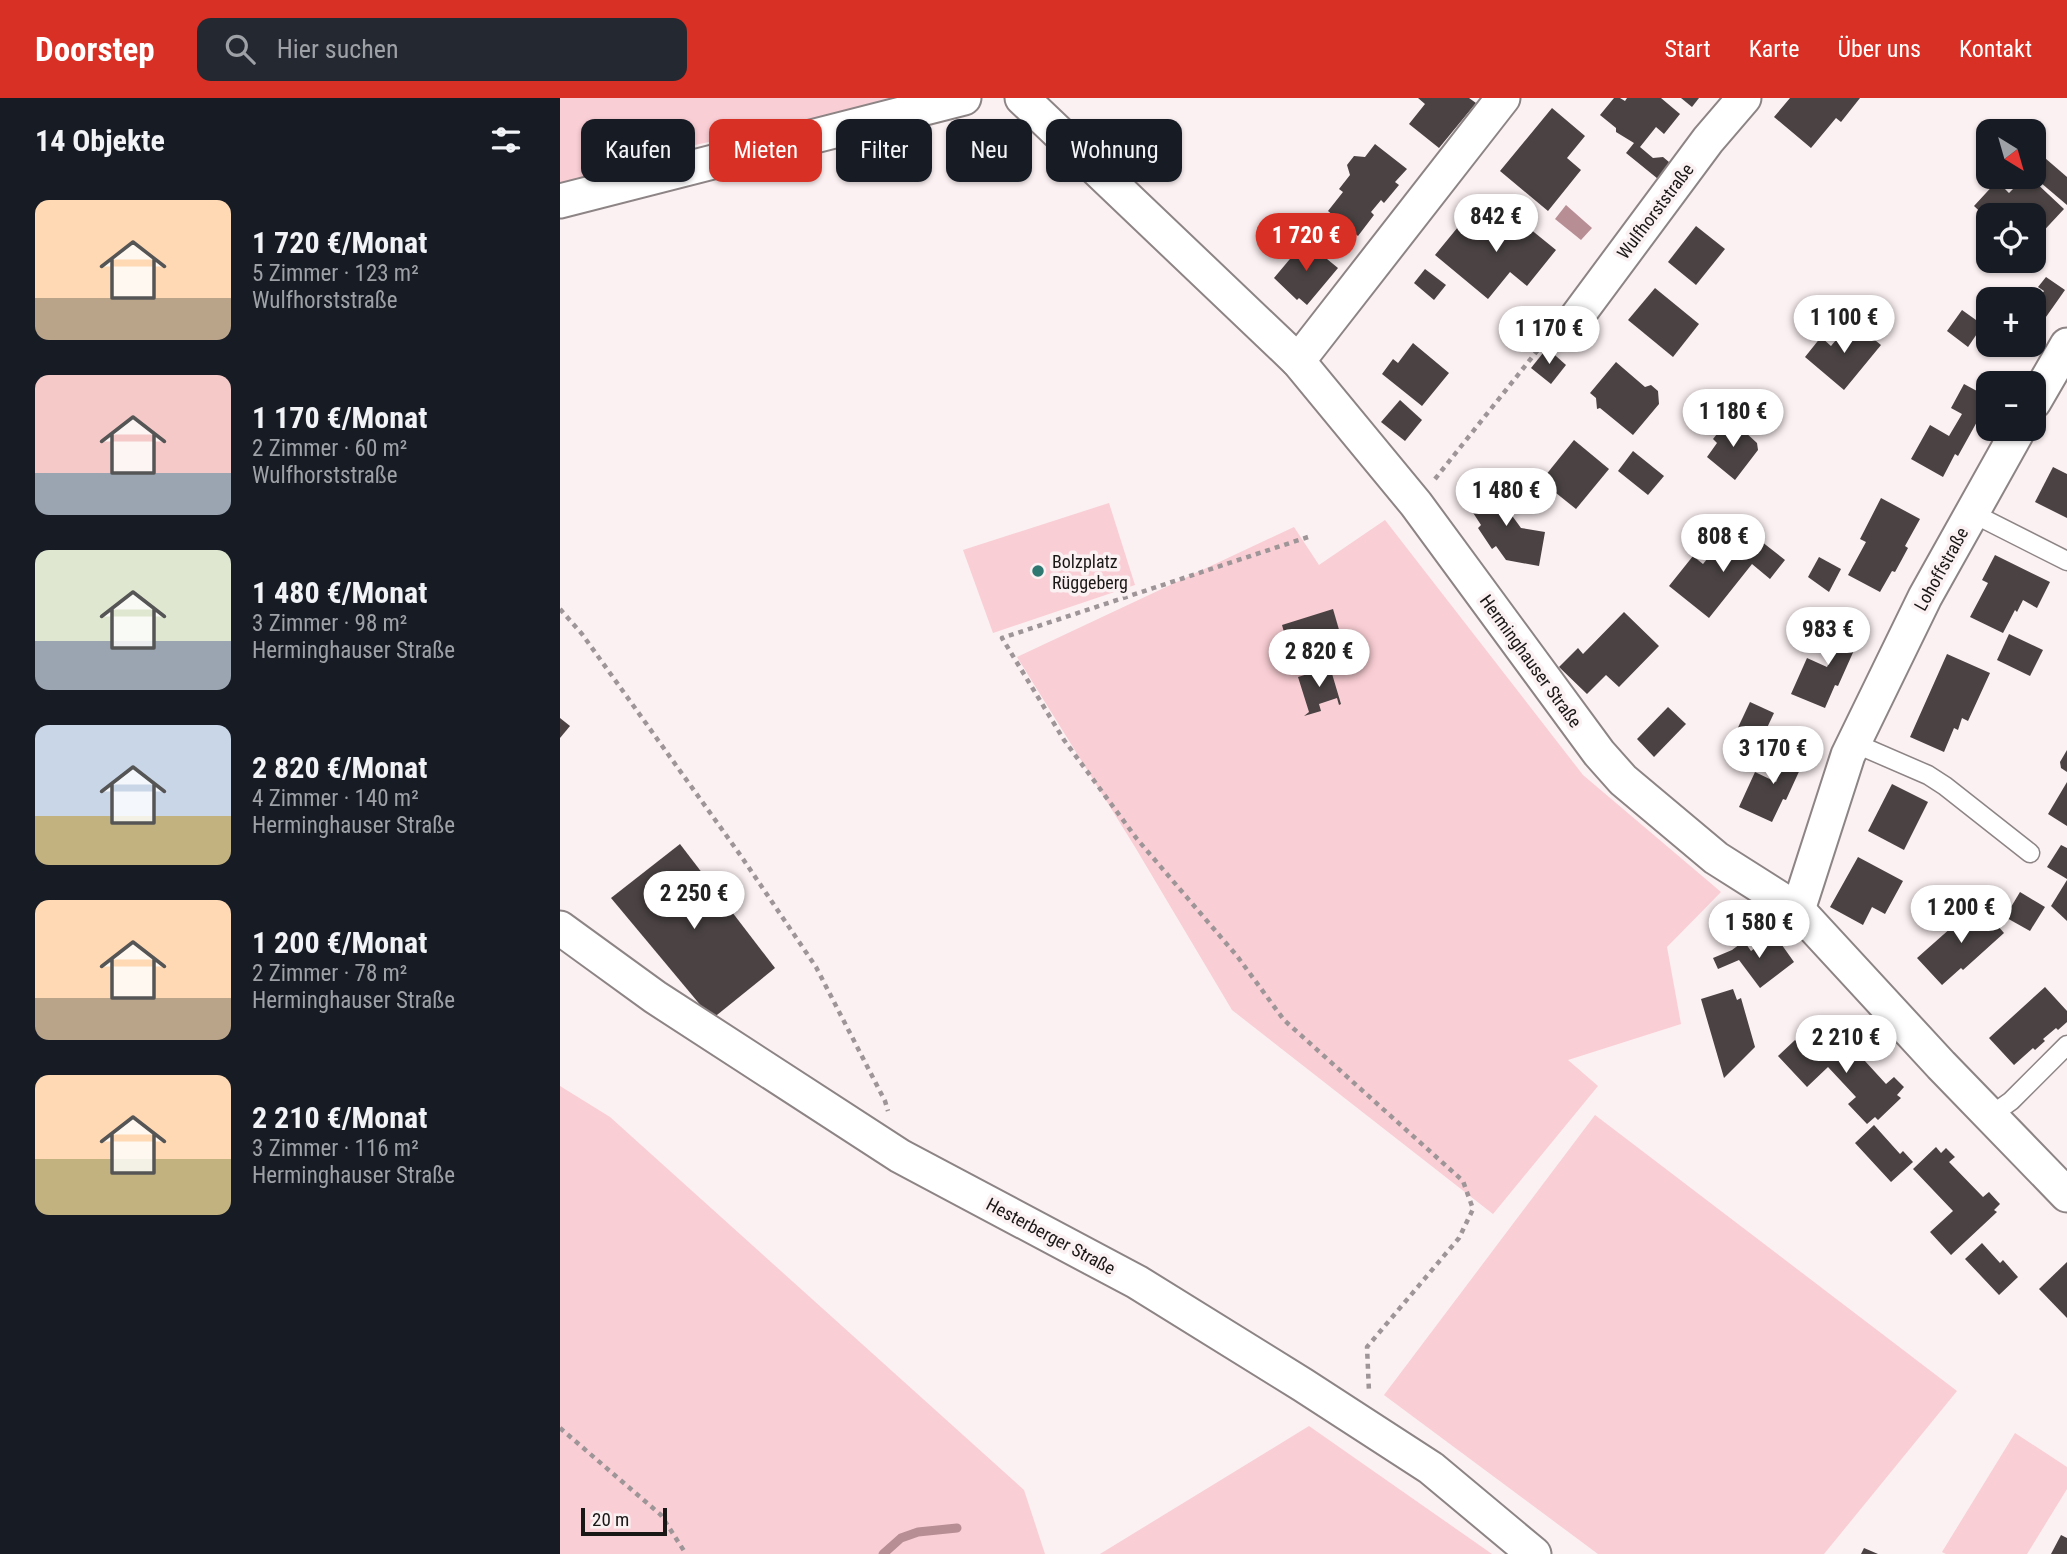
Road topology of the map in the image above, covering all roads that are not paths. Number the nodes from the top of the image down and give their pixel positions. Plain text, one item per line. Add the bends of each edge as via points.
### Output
1 (964, 98) edge
2 (1022, 98) edge
3 (1503, 98) edge
4 (1744, 98) edge
5 (560, 201) edge
6 (1570, 326) road end
7 (2067, 345) edge
8 (1298, 361) junction
9 (2046, 381) edge
10 (2012, 441) edge
11 (1972, 513) junction
12 (2067, 561) edge
13 (1854, 743) junction
14 (2030, 853) dead end
15 (1798, 910) junction
16 (560, 928) edge
17 (2067, 1045) edge
18 (1990, 1116) junction
19 (2067, 1195) edge
20 (1534, 1554) edge

1 - 5 street
2 - 8 street, Herminghauser Straße
3 - 8 street
4 - 6 street, Wulfhorststraße
7 - 9 street
8 - 15 street, Herminghauser Straße via 1416,504 1623,780 1716,858
10 - 11 street, Lohoffstraße
11 - 12 lane
11 - 13 street, Lohoffstraße
13 - 14 lane via 1937,780
13 - 15 street, Lohoffstraße
15 - 18 street, Herminghauser Straße
16 - 20 street, Hesterberger Straße via 655,997 900,1156 1137,1282 1372,1429 1431,1468
17 - 18 lane
18 - 19 street, Herminghauser Straße

